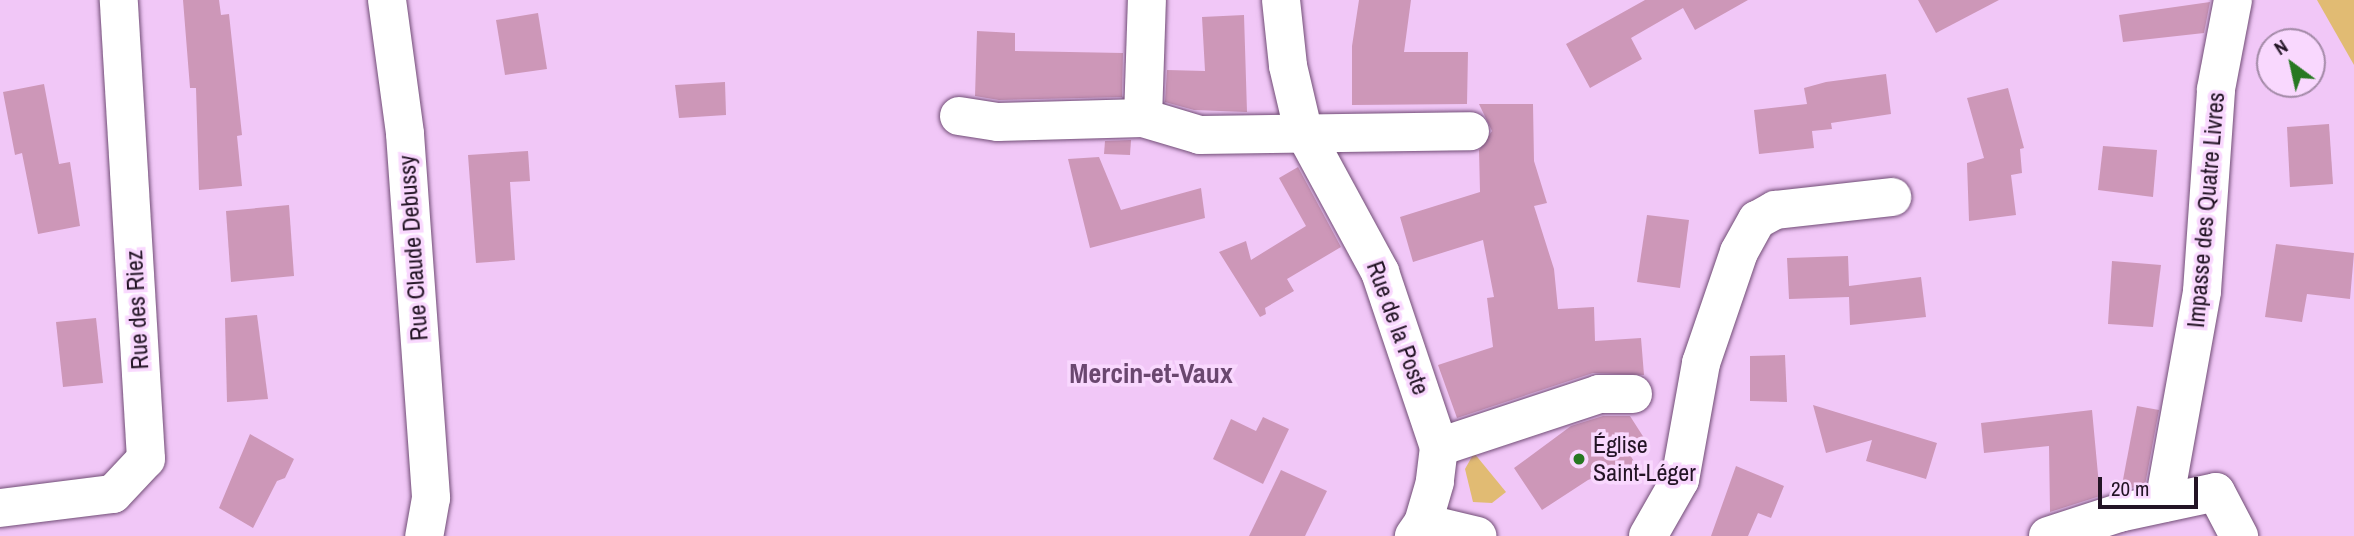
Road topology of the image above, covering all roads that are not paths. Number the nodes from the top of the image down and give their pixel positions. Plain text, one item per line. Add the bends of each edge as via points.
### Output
1 (119, 0) edge
2 (387, 0) edge
3 (1147, 0) edge
4 (1281, 0) edge
5 (2233, 0) edge
6 (959, 116) dead end
7 (1143, 118) junction
8 (1303, 130) junction
9 (1470, 131) dead end
10 (1892, 197) dead end
11 (1633, 394) dead end
12 (1439, 447) junction
13 (431, 498) junction
14 (2164, 503) junction
15 (0, 508) edge
16 (1418, 529) edge
17 (424, 536) edge
18 (444, 536) edge
19 (1477, 536) edge
20 (1648, 536) edge
21 (2048, 536) edge
22 (2239, 536) edge

1 - 15 street, Rue des Riez via 146,459 113,494
2 - 13 street, Rue Claude Debussy via 405,134
3 - 7 street
4 - 8 street, Rue de la Poste via 1287,66
5 - 14 street, Impasse des Quatre Livres via 2216,89 2202,291
6 - 7 street via 998,122
7 - 8 street via 1200,135 1277,136
8 - 9 street
8 - 12 street, Rue de la Poste via 1380,272
10 - 20 street via 1775,209 1757,220 1739,253 1701,363 1680,481
11 - 12 street via 1600,394
12 - 16 street
13 - 17 street
13 - 18 street
14 - 21 street
14 - 22 street via 2216,492
16 - 19 street

